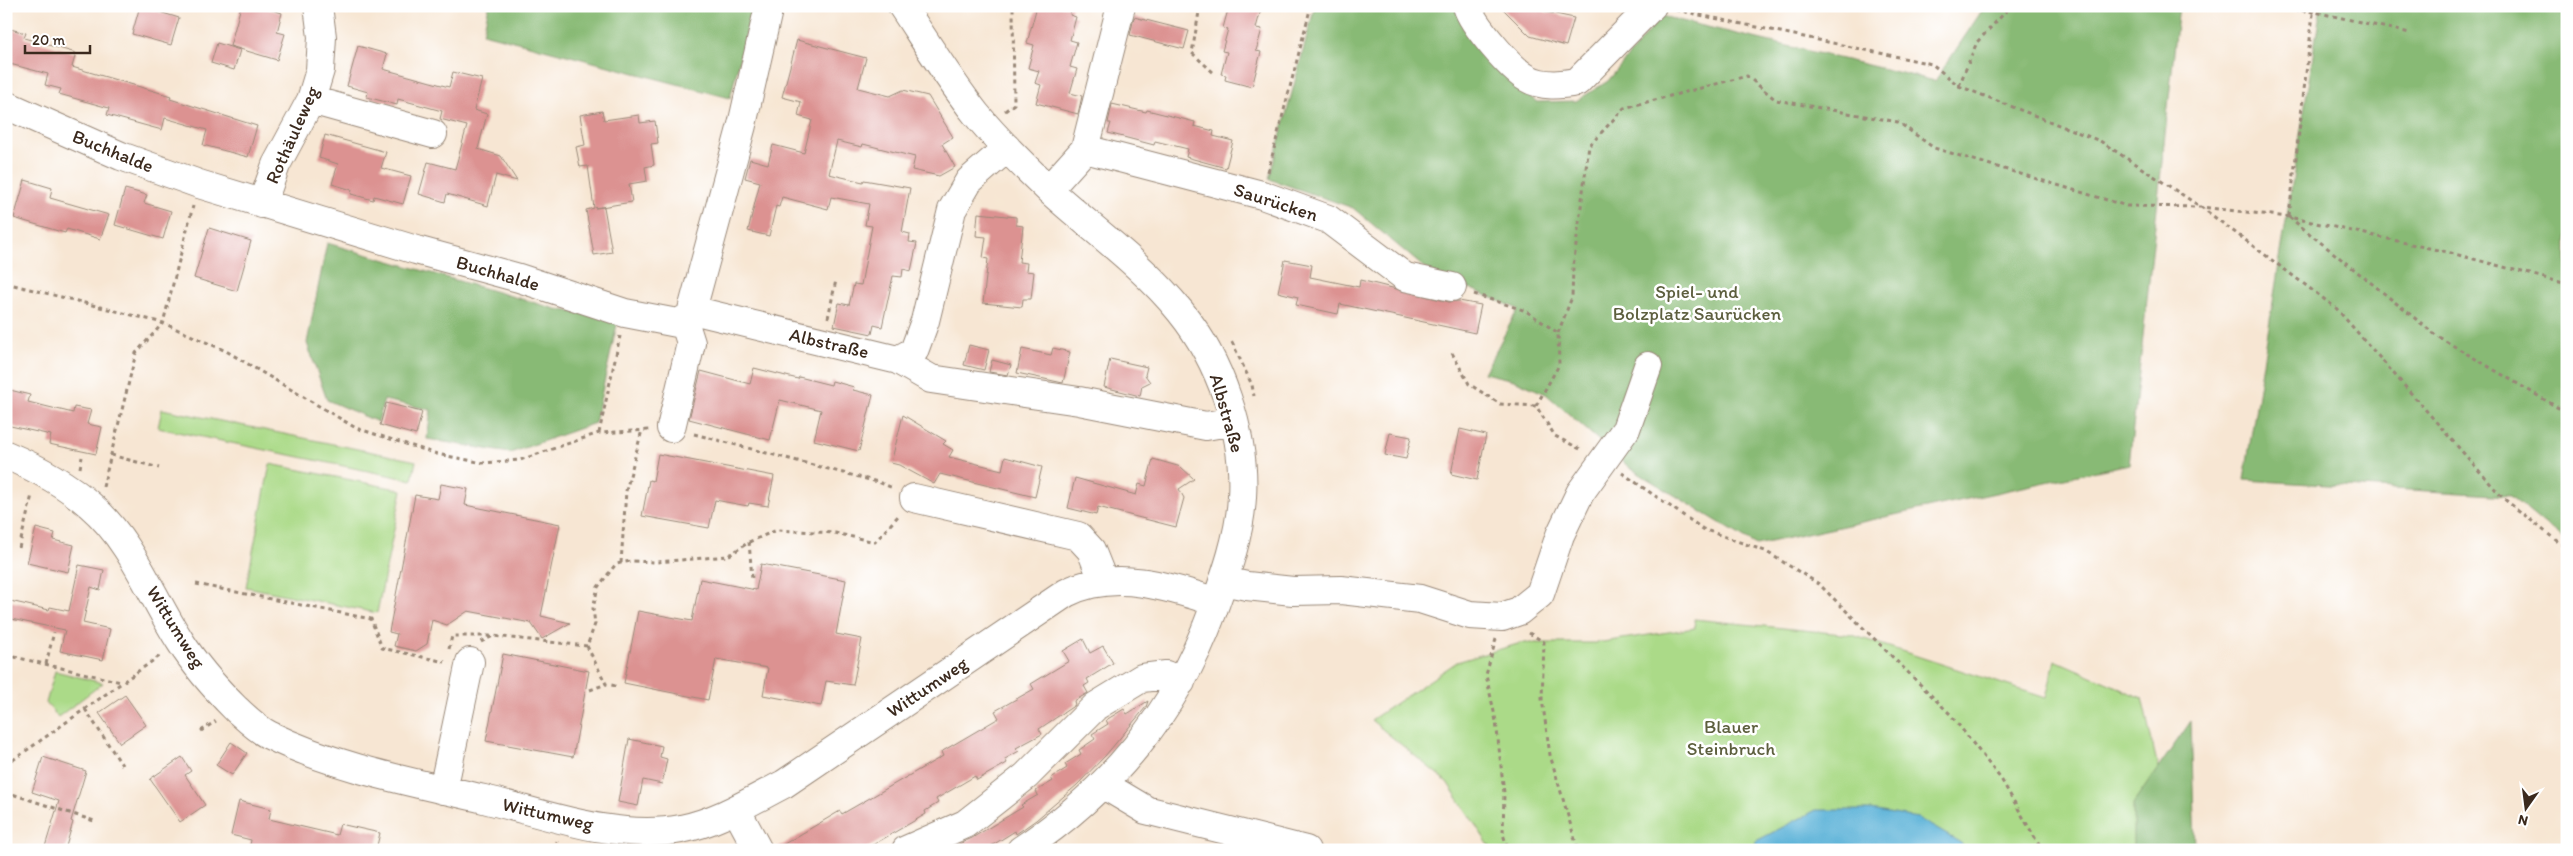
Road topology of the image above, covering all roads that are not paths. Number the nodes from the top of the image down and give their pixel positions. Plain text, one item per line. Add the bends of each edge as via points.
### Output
1 (318, 6) edge
2 (769, 6) edge
3 (902, 6) edge
4 (1121, 6) edge
5 (1467, 6) edge
6 (1660, 7) edge
7 (312, 100) junction
8 (6, 105) edge
9 (433, 134) dead end
10 (1008, 148) junction
11 (1085, 149) junction
12 (1049, 189) junction
13 (262, 204) junction
14 (1452, 287) road end
15 (688, 316) junction
16 (898, 360) junction
17 (1648, 366) dead end
18 (1234, 421) junction
19 (671, 428) road end
20 (6, 455) edge
21 (914, 498) road end
22 (1103, 580) junction
23 (1219, 592) junction
24 (470, 665) road end
25 (1181, 682) junction
26 (1104, 785) junction
27 (443, 790) junction
28 (736, 810) junction
29 (758, 850) edge
30 (906, 850) edge
31 (1021, 850) edge
32 (1306, 850) edge

1 - 7 street, Rothäuleweg via 322,37 320,70
2 - 15 street via 742,125
3 - 10 street, Albstraße via 952,81
4 - 11 street
5 - 6 street via 1487,40 1527,78 1544,84 1577,82
7 - 9 street
7 - 13 street, Rothäuleweg via 276,165
8 - 13 street, Buchhalde via 121,156
10 - 12 street, Albstraße
10 - 16 street via 969,181 960,194 952,210 925,321 914,352
11 - 12 street
11 - 14 street, Saurücken via 1262,195 1328,219 1405,277
12 - 18 street, Albstraße via 1181,311 1210,358
13 - 15 street, Buchhalde via 520,278 625,312 677,323
15 - 16 street, Albstraße
15 - 19 street via 692,343
16 - 18 street, Albstraße via 931,379 1206,426
17 - 23 street, Wittumweg via 1626,429 1580,493 1560,535 1540,594 1519,611 1502,618 1470,615 1420,599 1341,590 1292,591 1247,586
18 - 23 street, Albstraße via 1242,473 1242,499
20 - 27 street, Wittumweg via 59,481 91,506 122,544 155,594 180,642 204,674 235,708 268,734 340,764
21 - 22 street via 1078,536 1091,550
22 - 23 street, Wittumweg via 1136,581 1189,593
22 - 28 street, Wittumweg via 1084,584 1066,593 784,784
23 - 25 street, Albstraße via 1201,642
24 - 27 street
25 - 26 street, Albstraße via 1165,710
25 - 30 street via 1166,675 1142,678 1096,706 1026,776 971,819
26 - 31 street, Albstraße
26 - 32 street via 1146,810
27 - 28 street, Wittumweg via 572,821 630,831 681,829
28 - 29 street

